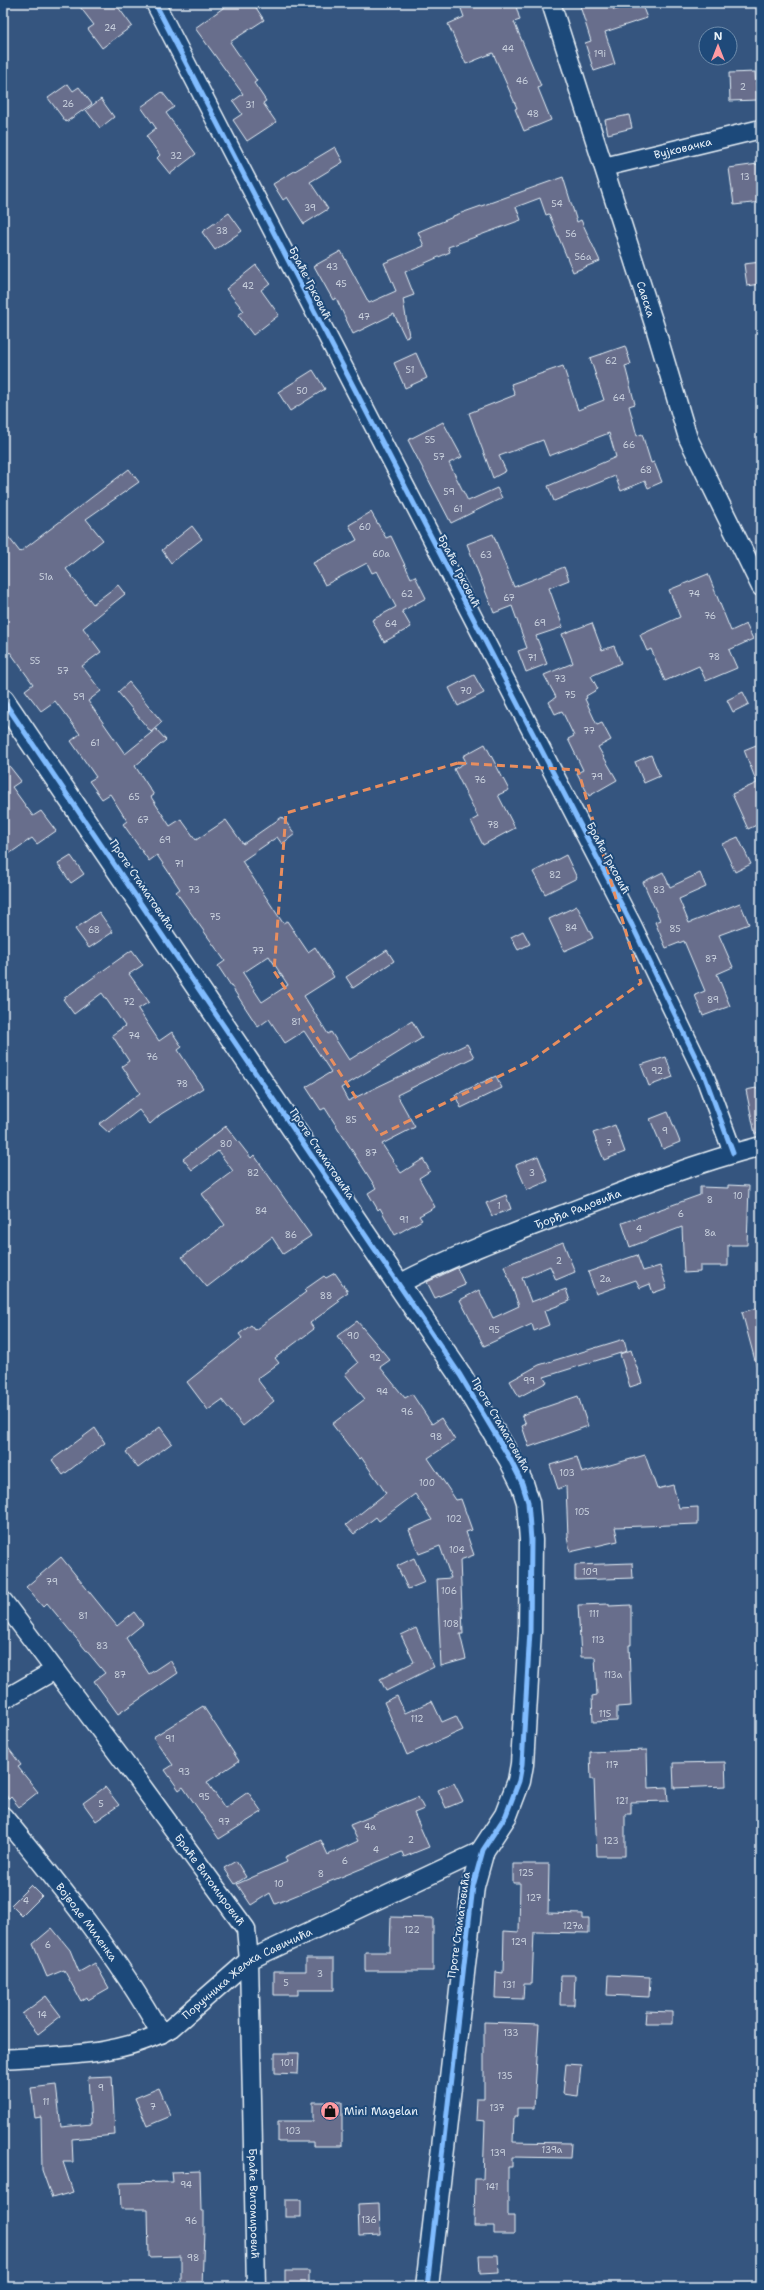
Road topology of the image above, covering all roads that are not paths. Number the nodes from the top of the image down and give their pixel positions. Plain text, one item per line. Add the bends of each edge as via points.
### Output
1 (155, 3) edge
2 (551, 3) edge
3 (761, 129) edge
4 (604, 167) junction
5 (761, 587) edge
6 (3, 700) edge
7 (761, 1146) edge
8 (733, 1153) junction
9 (399, 1284) junction
10 (3, 1601) edge
11 (54, 1670) junction
12 (3, 1700) edge
13 (3, 1816) edge
14 (483, 1850) junction
15 (249, 1960) junction
16 (161, 2034) junction
17 (3, 2059) edge
18 (256, 2287) edge
19 (427, 2287) edge

1 - 8 street, Браће Грковић via 632,925 705,1077
2 - 4 street, Савска
3 - 4 street, Вујковачка
4 - 5 street, Савска via 688,438
6 - 9 street, Проте Стаматовића
7 - 8 street, Ђорђа Радовића
8 - 9 street, Ђорђа Радовића via 660,1177 532,1226
9 - 14 street, Проте Стаматовића via 460,1375 513,1465 528,1502 531,1540 530,1630 522,1764 519,1781 506,1815
10 - 11 street, Браће Витомировић
11 - 12 street
11 - 15 street, Браће Витомировић via 246,1929
13 - 16 street, Војводе Миленка via 119,1963
14 - 15 street, Поручника Жељка Савичића
14 - 19 street, Проте Стаматовића via 476,1869 468,1919
15 - 16 street, Поручника Жељка Савичића via 172,2028
15 - 18 street, Браће Витомировић
16 - 17 street, Поручника Жељка Савичића via 139,2043 97,2052

